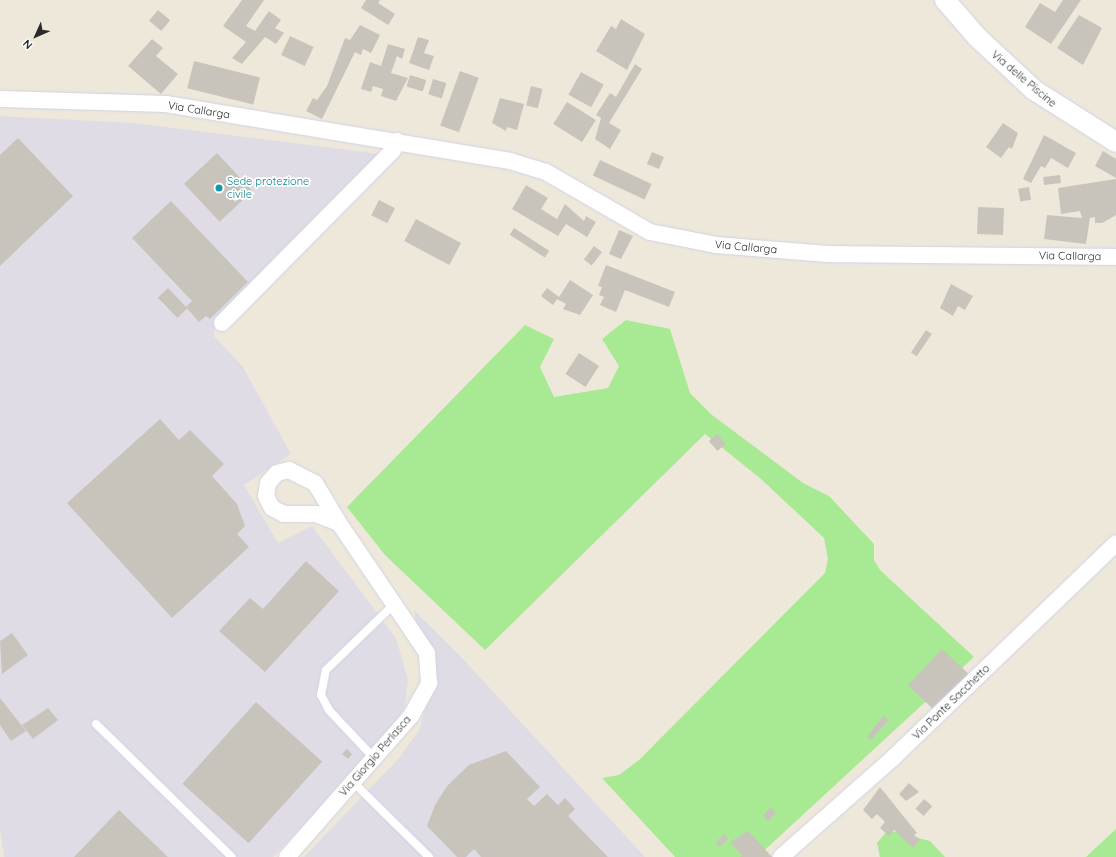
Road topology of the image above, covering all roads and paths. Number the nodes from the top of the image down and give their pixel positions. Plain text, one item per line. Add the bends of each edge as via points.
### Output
1 (945, 0) edge
2 (0, 99) edge
3 (397, 141) junction
4 (1116, 142) edge
5 (1116, 257) edge
6 (222, 323) dead end
7 (339, 523) dead end
8 (1116, 543) edge
9 (393, 604) junction
10 (96, 724) dead end
11 (374, 758) junction
12 (353, 782) junction
13 (232, 857) edge
14 (287, 857) edge
15 (428, 857) edge
16 (781, 857) edge

1 - 4 street, Via delle Piscine via 977,37 1034,90
2 - 3 street, Via Callarga via 166,104
3 - 5 street, Via Callarga via 510,161 546,172 630,223 674,239 828,254
3 - 6 street via 394,150
7 - 9 street, Via Giorgio Perlasca
8 - 16 street, Via Ponte Sacchetto via 894,757
9 - 11 street, Via Giorgio Perlasca via 427,653 429,682 411,716
9 - 11 lane via 326,670 320,695 329,710
10 - 13 lane
11 - 12 street, Via Giorgio Perlasca
12 - 14 street, Via Giorgio Perlasca
12 - 15 lane

